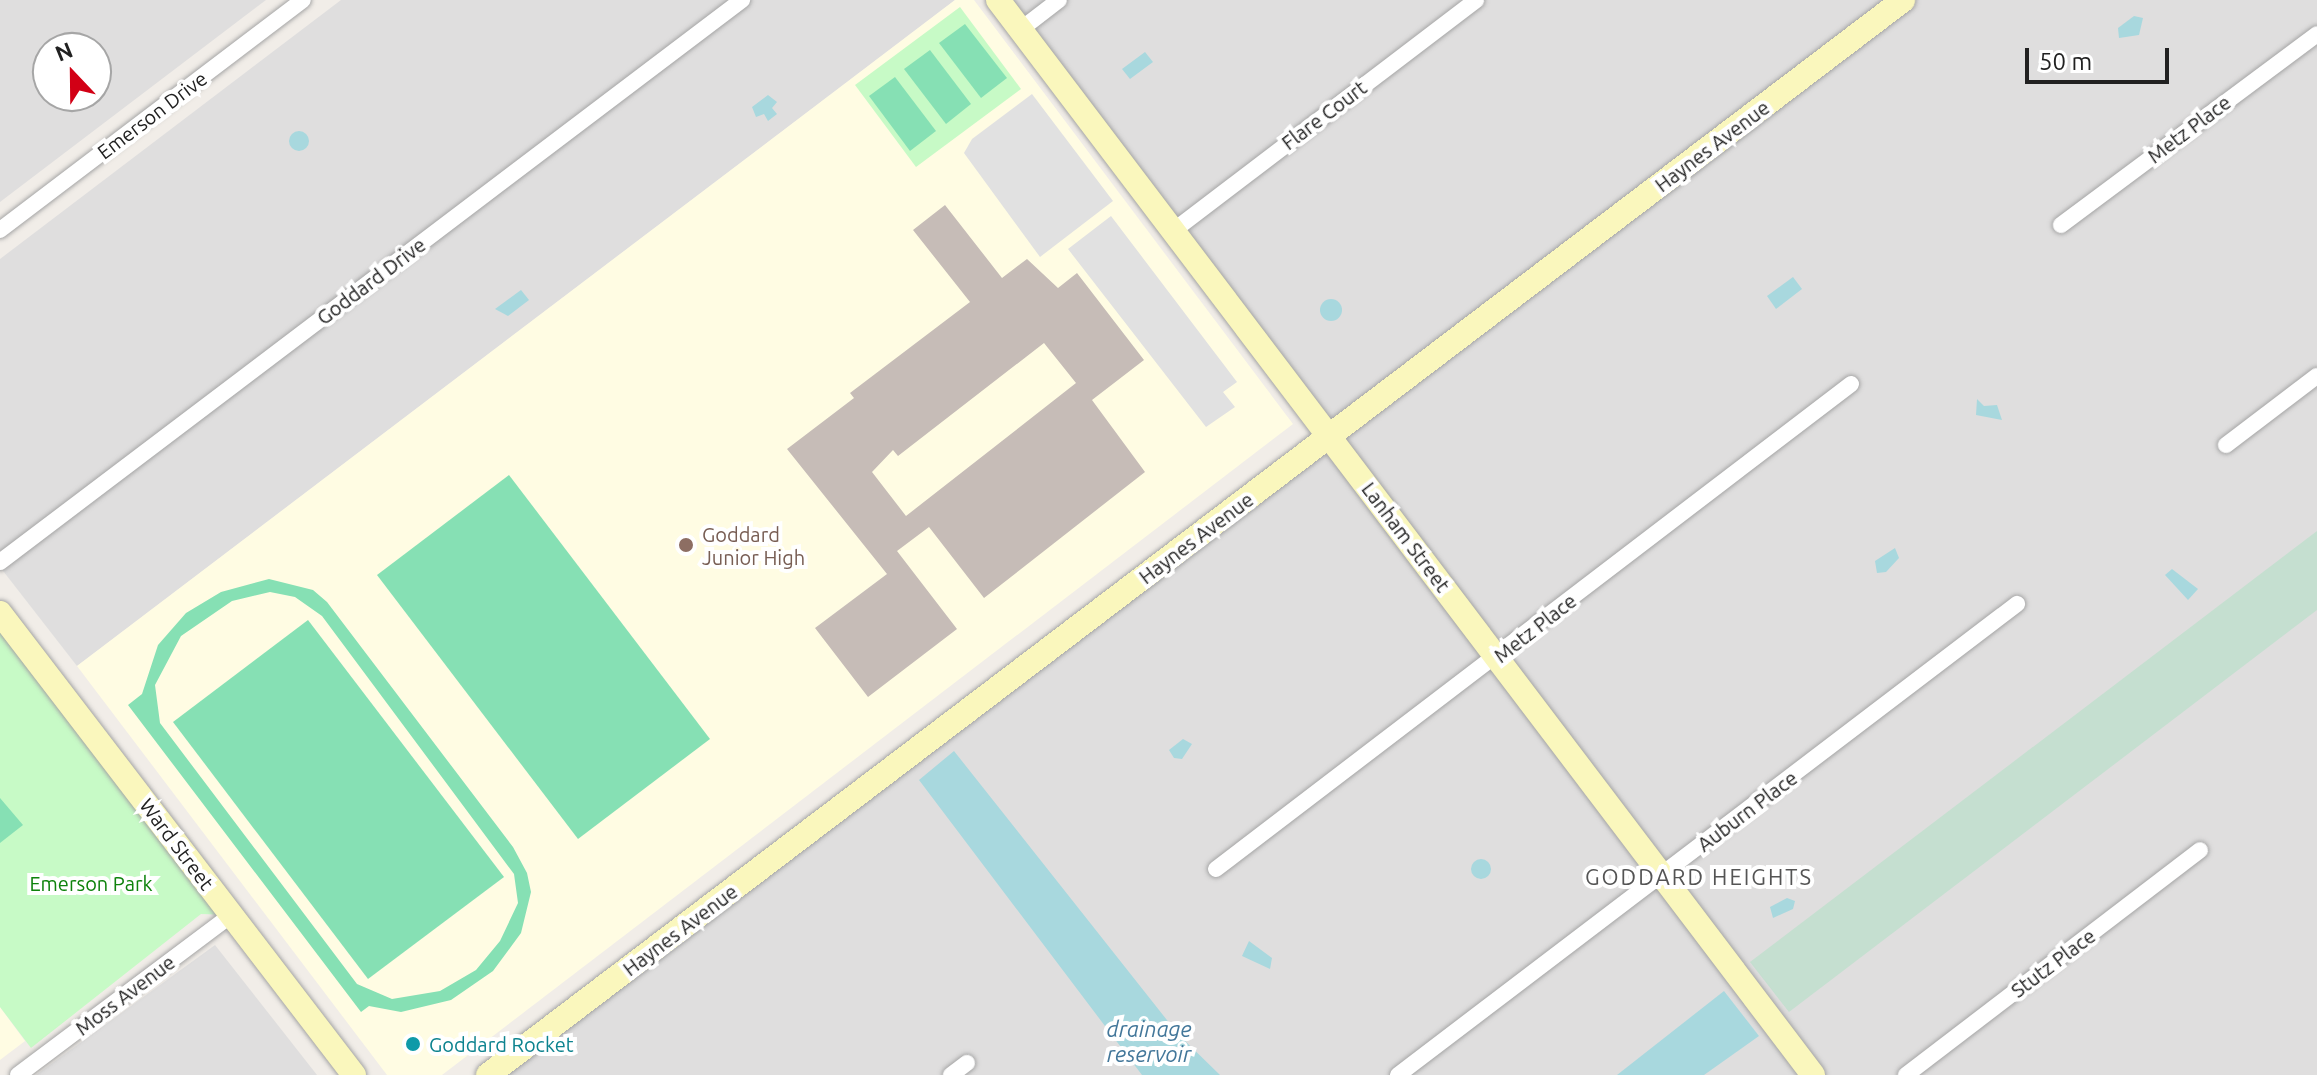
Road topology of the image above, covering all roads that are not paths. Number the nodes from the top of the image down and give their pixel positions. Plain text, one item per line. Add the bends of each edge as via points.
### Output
1 (303, 0) edge
2 (742, 0) edge
3 (998, 0) edge
4 (1059, 0) edge
5 (1476, 0) edge
6 (1903, 0) edge
7 (1020, 30) junction
8 (2317, 34) edge
9 (2061, 225) dead end
10 (0, 230) edge
11 (1173, 231) junction
12 (2317, 376) edge
13 (1851, 384) dead end
14 (1330, 437) junction
15 (2226, 445) dead end
16 (0, 562) edge
17 (2017, 604) dead end
18 (0, 613) edge
19 (1497, 658) junction
20 (2200, 850) dead end
21 (1216, 869) dead end
22 (1663, 875) junction
23 (231, 915) junction
24 (967, 1063) dead end
25 (18, 1075) edge
26 (354, 1075) edge
27 (488, 1075) edge
28 (951, 1075) edge
29 (1398, 1075) edge
30 (1813, 1075) edge
31 (1906, 1075) edge

1 - 10 street, Emerson Drive
2 - 16 street, Goddard Drive
3 - 7 street, Lanham Street
4 - 7 street
5 - 11 street, Flare Court
6 - 14 street, Haynes Avenue
7 - 11 street, Lanham Street
8 - 9 street, Metz Place
11 - 14 street, Lanham Street
12 - 15 street
13 - 19 street, Metz Place
14 - 19 street, Lanham Street
14 - 27 street, Haynes Avenue
17 - 22 street, Auburn Place
18 - 23 street, Ward Street
19 - 21 street, Metz Place
19 - 22 street, Lanham Street
20 - 31 street, Stutz Place
22 - 29 street, Auburn Place
22 - 30 street, Lanham Street
23 - 25 street, Moss Avenue
23 - 26 street, Ward Street
24 - 28 street

